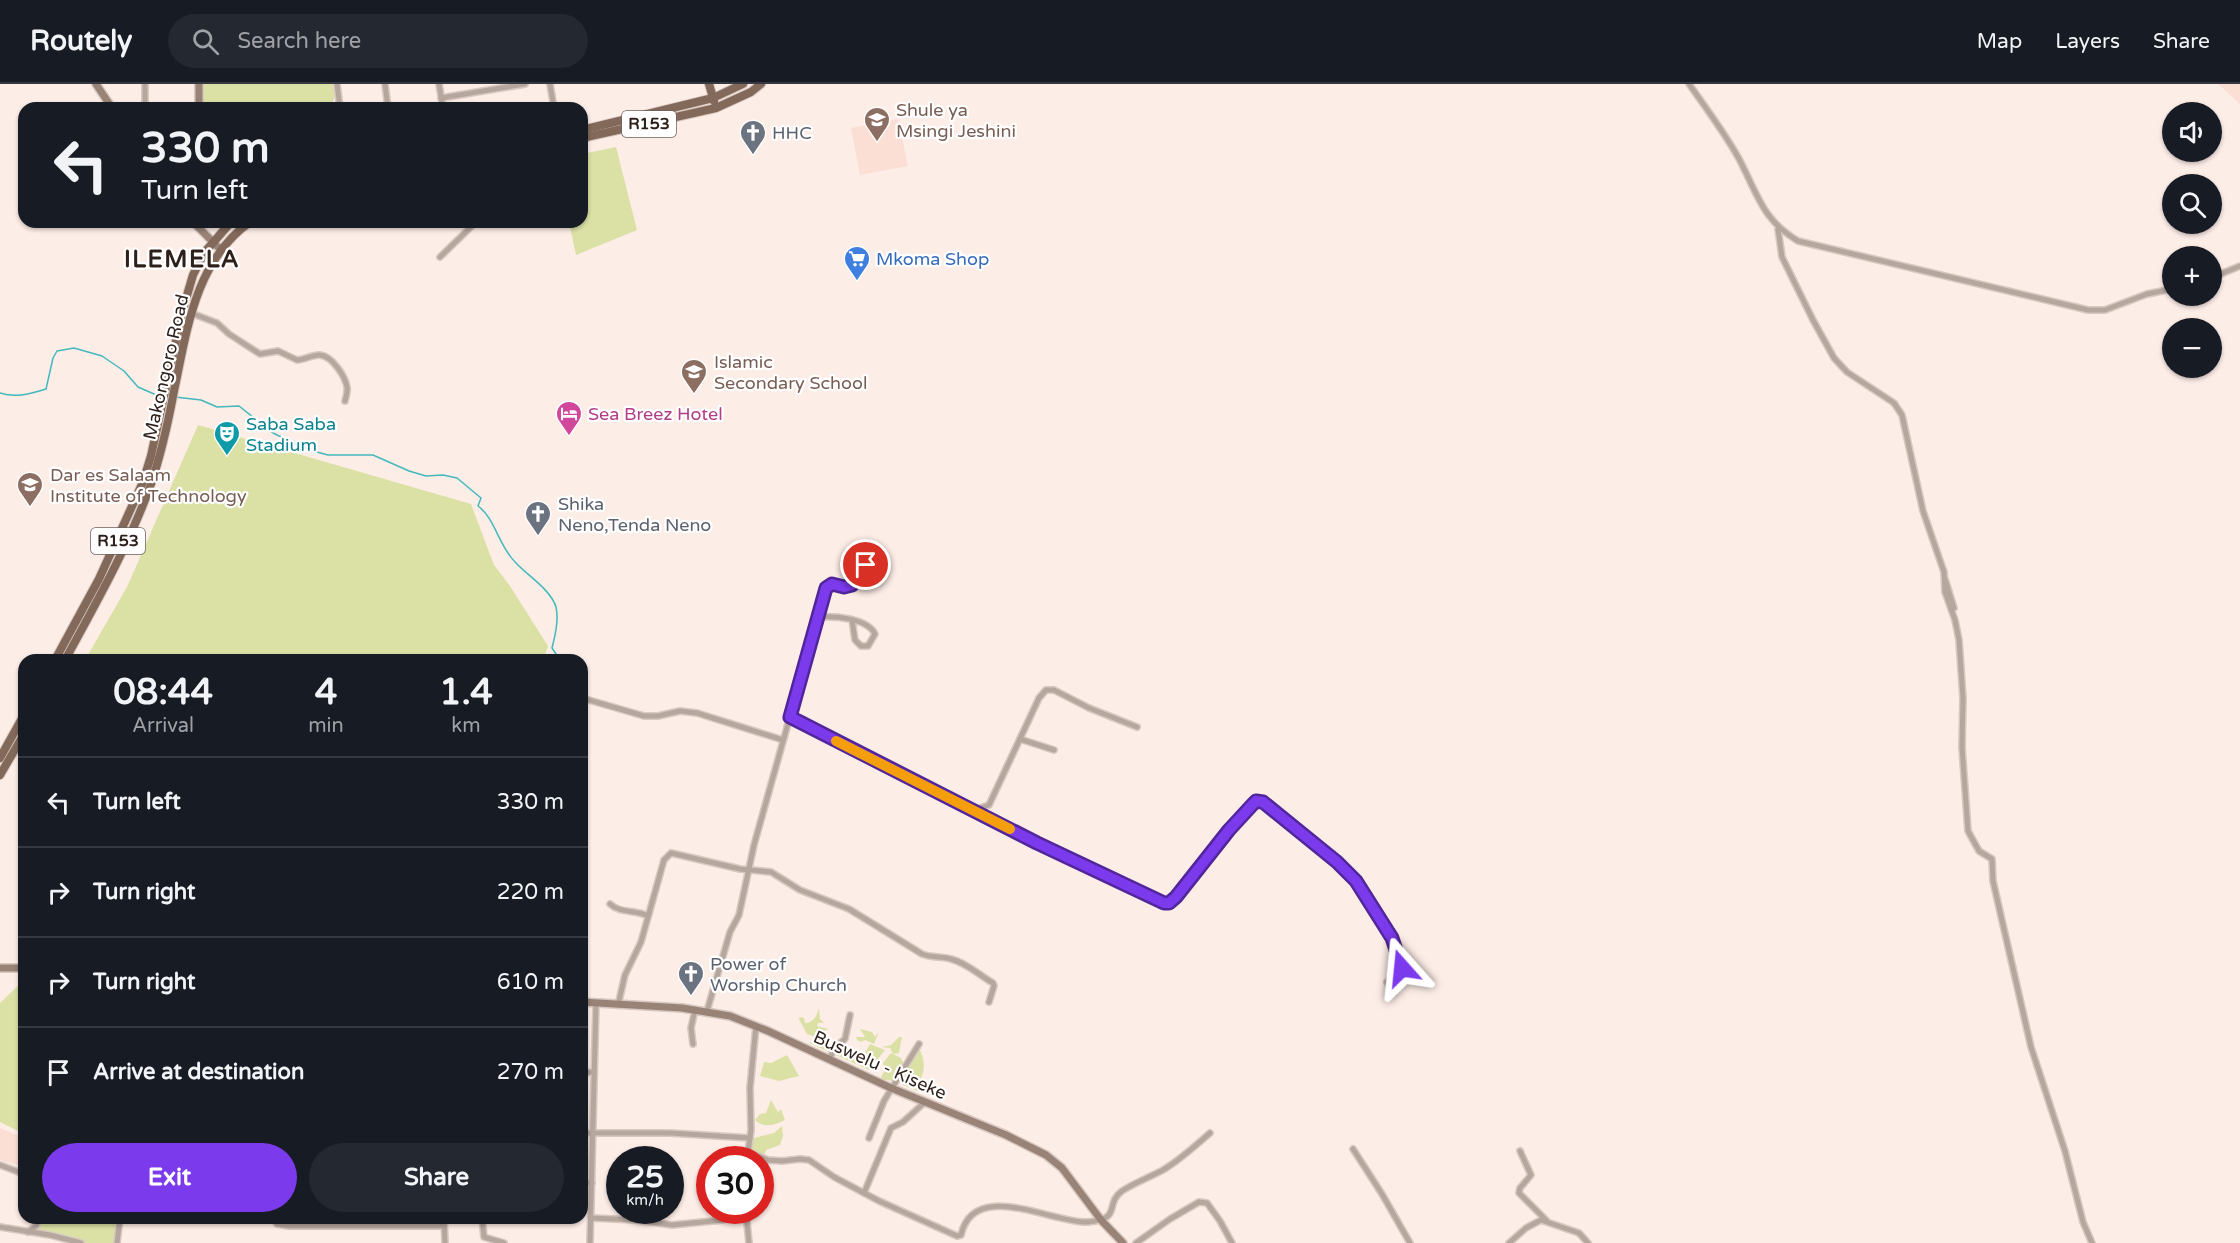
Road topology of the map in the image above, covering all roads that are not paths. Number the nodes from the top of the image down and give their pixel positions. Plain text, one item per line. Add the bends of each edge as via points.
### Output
1 (96, 84) edge
2 (145, 84) edge
3 (199, 84) edge
4 (337, 84) edge
5 (385, 84) edge
6 (439, 84) edge
7 (525, 84) edge
8 (550, 84) edge
9 (709, 84) edge
10 (743, 84) edge
11 (761, 84) edge
12 (1689, 84) edge
13 (441, 98) junction
14 (713, 98) junction
15 (108, 102) edge
16 (144, 102) edge
17 (199, 102) edge
18 (339, 102) edge
19 (387, 102) edge
20 (442, 102) edge
21 (553, 102) edge
22 (716, 108) junction
23 (588, 129) edge
24 (588, 137) edge
25 (199, 228) edge
26 (225, 228) edge
27 (243, 228) edge
28 (470, 228) edge
29 (1778, 228) junction
30 (212, 242) junction
31 (220, 249) junction
32 (440, 257) dead end
33 (2240, 266) edge
34 (2222, 273) edge
35 (2162, 291) edge
36 (191, 313) junction
37 (171, 389) junction
38 (345, 401) dead end
39 (165, 415) junction
40 (866, 565) dead end
41 (819, 617) junction
42 (852, 621) junction
43 (59, 654) edge
44 (68, 654) edge
45 (588, 700) edge
46 (790, 717) junction
47 (18, 726) edge
48 (1137, 727) dead end
49 (1020, 739) junction
50 (783, 740) junction
51 (18, 744) edge
52 (1054, 750) dead end
53 (0, 758) edge
54 (0, 775) edge
55 (975, 810) junction
56 (748, 870) junction
57 (610, 904) dead end
58 (648, 916) junction
59 (0, 968) edge
60 (18, 968) edge
61 (1393, 993) dead end
62 (588, 1002) edge
63 (989, 1002) dead end
64 (596, 1003) junction
65 (618, 1005) junction
66 (695, 1010) junction
67 (707, 1011) junction
68 (850, 1015) dead end
69 (756, 1026) junction
70 (693, 1044) dead end
71 (919, 1044) dead end
72 (829, 1060) junction
73 (588, 1072) edge
74 (593, 1072) junction
75 (891, 1088) junction
76 (926, 1102) junction
77 (588, 1133) edge
78 (593, 1133) junction
79 (1210, 1133) dead end
80 (750, 1138) junction
81 (869, 1138) dead end
82 (749, 1146) edge
83 (1353, 1149) dead end
84 (1520, 1150) dead end
85 (774, 1160) edge
86 (0, 1165) edge
87 (18, 1172) edge
88 (588, 1183) edge
89 (592, 1183) junction
90 (864, 1193) junction
91 (591, 1218) junction
92 (1101, 1220) junction
93 (1546, 1220) junction
94 (696, 1223) edge
95 (37, 1224) edge
96 (119, 1224) edge
97 (277, 1224) edge
98 (483, 1224) edge
99 (747, 1224) edge
100 (444, 1226) joint
101 (0, 1227) edge
102 (28, 1232) junction
103 (1229, 1242) edge
104 (81, 1243) edge
105 (117, 1243) edge
106 (446, 1243) edge
107 (504, 1243) edge
108 (590, 1243) edge
109 (749, 1243) edge
110 (1123, 1243) edge
111 (1136, 1243) edge
112 (1410, 1243) edge
113 (1509, 1243) edge
114 (1588, 1243) edge
115 (2092, 1243) edge

1 - 15 main road
2 - 16 street
3 - 17 main road
4 - 18 street
5 - 19 street
6 - 13 street
7 - 13 street
8 - 21 street
9 - 14 main road
10 - 14 main road, R153
11 - 22 main road, R153
12 - 29 street via 1738,156
13 - 20 street
14 - 22 main road
14 - 23 main road, R153
22 - 24 main road, R153
25 - 30 main road
26 - 30 main road, Makongoro Road / R153
27 - 31 main road, Makongoro Road / R153
28 - 32 street
29 - 35 street via 1798,241 1831,250 2088,310 2106,310
29 - 115 street via 1782,257 1834,357 1847,372 1894,403 1902,414 1923,512 1945,578 1945,592 1959,640 1968,831 1978,850 1993,861 1993,881 2028,1034
30 - 31 main road
30 - 37 main road, Makongoro Road / R153 via 188,287
31 - 36 main road, Makongoro Road / R153
33 - 34 street
36 - 37 main road, Makongoro Road / R153
36 - 38 street via 217,323 260,354 278,351 297,360 327,357 346,383
37 - 39 main road, Makongoro Road / R153
39 - 43 main road, Makongoro Road / R153 via 135,503
39 - 44 main road, Makongoro Road / R153 via 159,460 143,505
40 - 41 street via 852,585 828,586
41 - 42 street
41 - 46 street
42 - 42 street via 873,631 874,638 868,646 855,640
45 - 50 street via 644,716 689,711
46 - 50 street
46 - 55 street
47 - 53 main road
48 - 49 street via 1049,688 1039,698
49 - 52 street
49 - 55 street via 988,805
50 - 56 street
51 - 54 main road
55 - 61 street via 1169,903 1253,804 1263,802 1337,862 1361,888 1399,953 1402,970 1387,982
56 - 58 street via 668,855
56 - 63 street via 771,872 800,890 849,909 922,954 951,958 967,966 993,982
56 - 67 street via 739,915
57 - 58 street via 621,911
58 - 65 street
59 - 60 main road
62 - 64 main road, Buswelu - Kiseke
64 - 65 main road, Buswelu - Kiseke
64 - 74 street
65 - 66 main road, Buswelu - Kiseke
66 - 67 main road, Buswelu - Kiseke
66 - 70 street
67 - 69 main road, Buswelu - Kiseke
68 - 72 street via 845,1039 835,1047
69 - 72 main road, Buswelu - Kiseke
69 - 80 street via 751,1056
71 - 75 street
72 - 75 main road, Buswelu - Kiseke
73 - 74 street
74 - 78 street
75 - 76 main road, Buswelu - Kiseke
75 - 81 street
76 - 90 street via 891,1128
76 - 92 main road, Buswelu - Kiseke via 1051,1158 1069,1174
77 - 78 street
78 - 80 street
78 - 89 street
79 - 92 street via 1166,1168 1119,1193 1110,1215
80 - 82 street
83 - 112 street
84 - 93 street via 1531,1174 1519,1193
85 - 90 street via 809,1160
86 - 87 street
88 - 89 street
89 - 91 street
90 - 92 street via 957,1236 970,1217 988,1208 1014,1207 1083,1222
91 - 94 street via 672,1226
91 - 108 street
92 - 110 main road, Buswelu - Kiseke
93 - 113 street via 1533,1223
93 - 114 street via 1579,1233
95 - 102 street
96 - 105 street
97 - 100 street
98 - 107 street via 484,1237
99 - 109 street
100 - 106 street
101 - 102 street
102 - 104 street
103 - 111 street via 1212,1209 1199,1202

